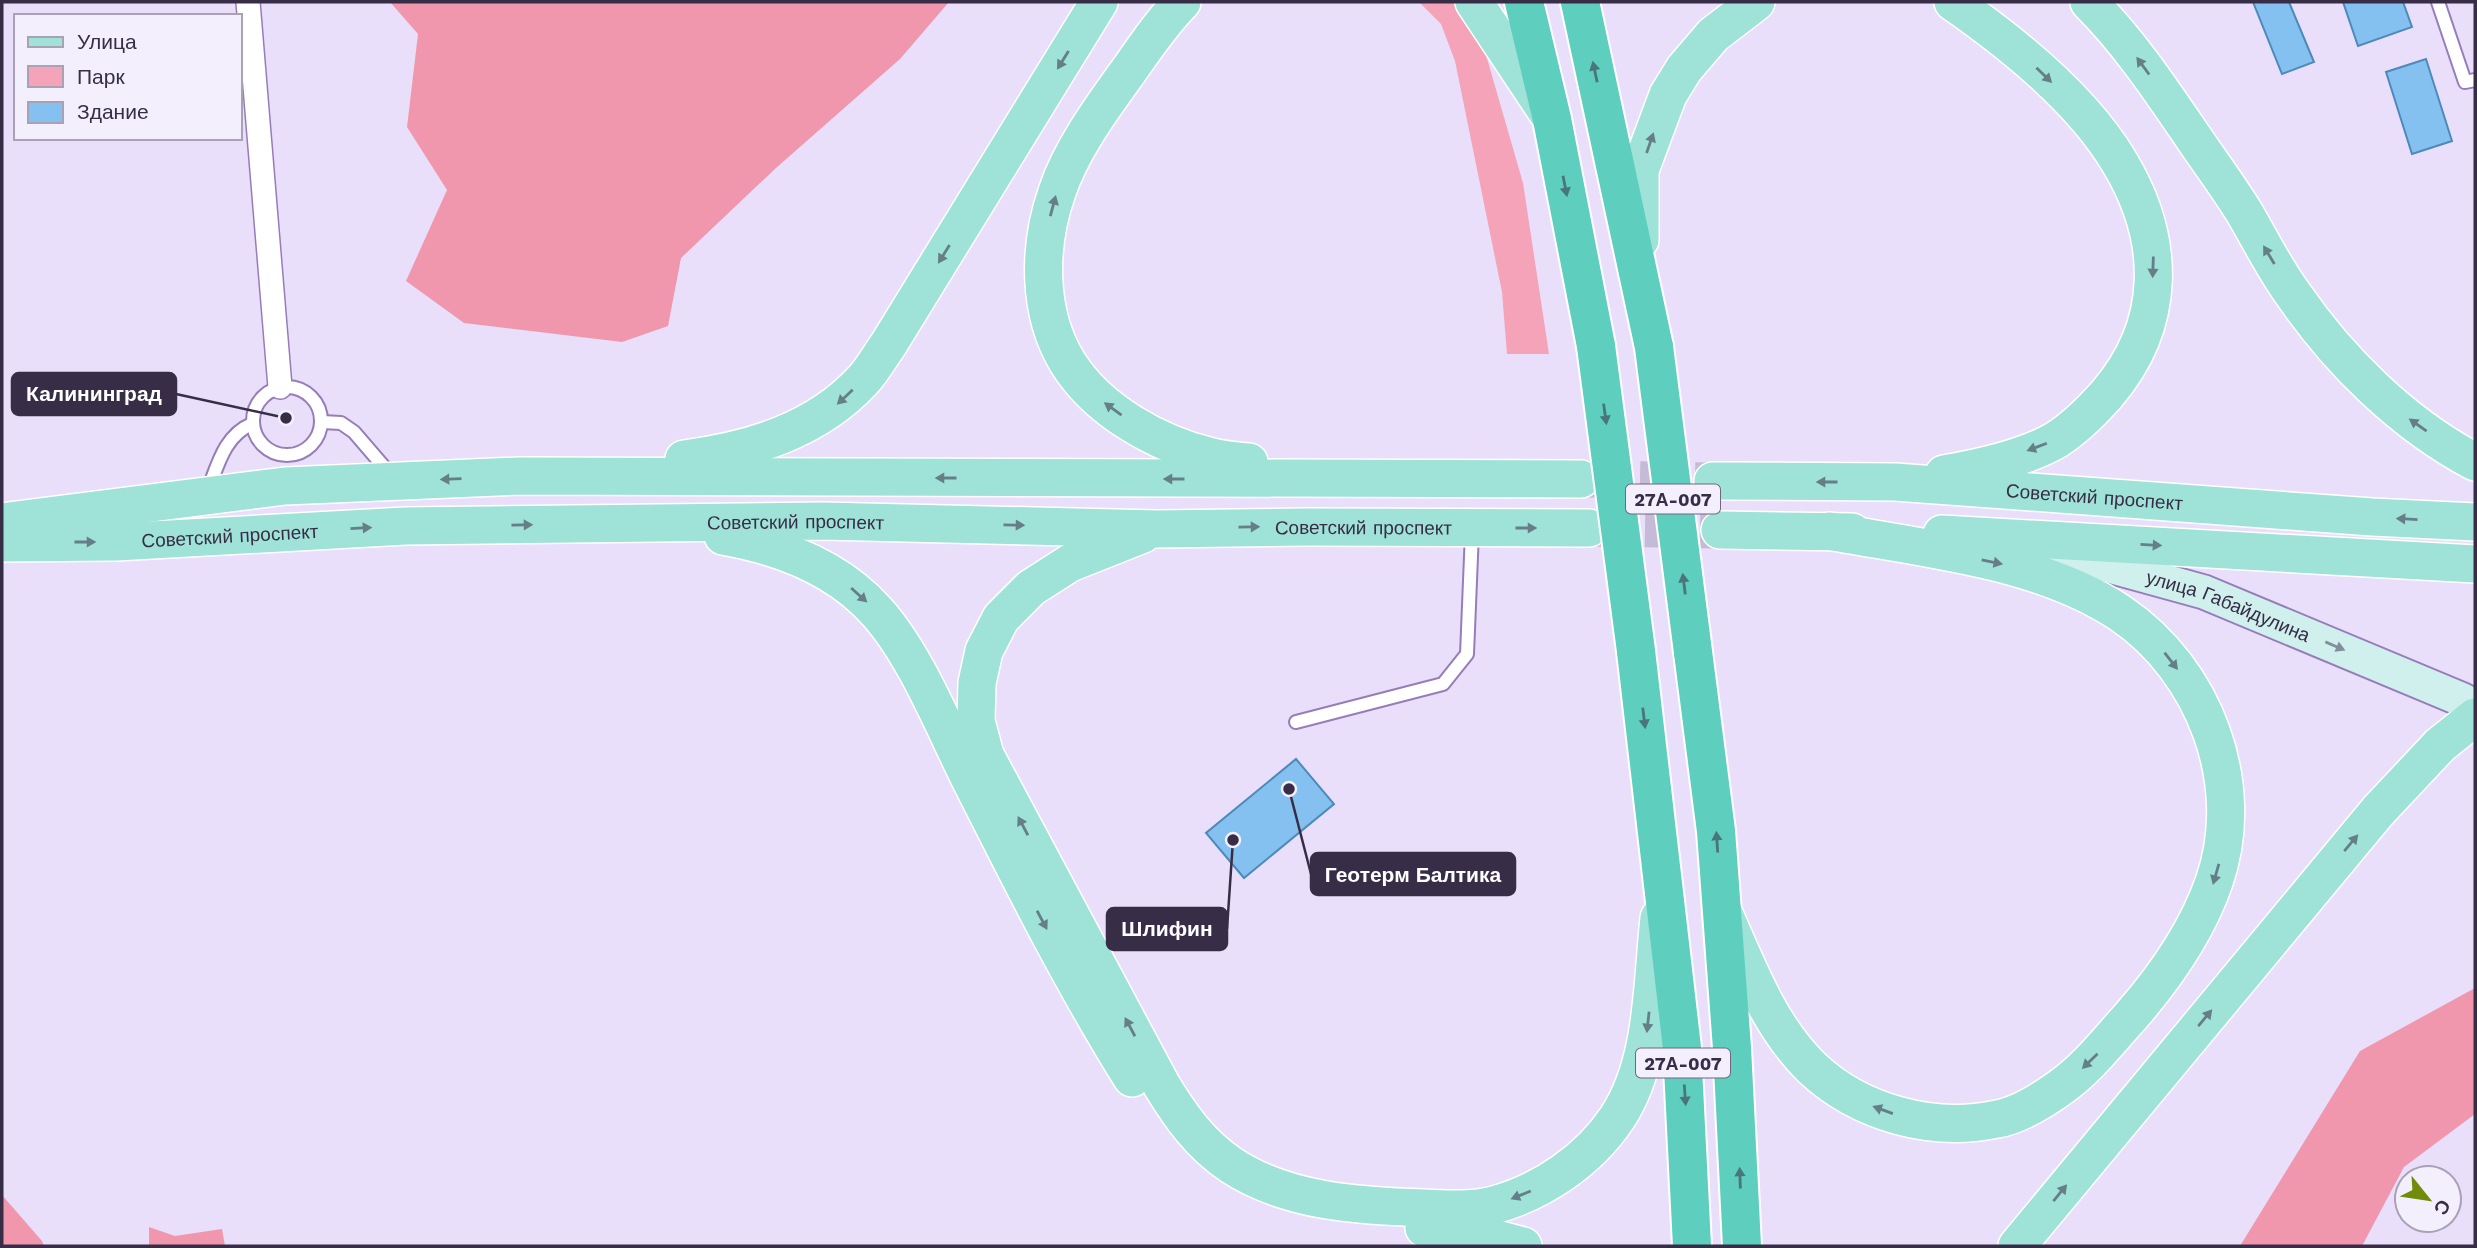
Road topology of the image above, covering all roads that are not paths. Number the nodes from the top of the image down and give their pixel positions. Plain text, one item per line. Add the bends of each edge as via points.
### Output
1 (248, 2) edge
2 (1099, 2) edge
3 (1182, 2) edge
4 (1474, 2) edge
5 (1524, 2) edge
6 (1580, 2) edge
7 (1756, 2) edge
8 (1953, 2) edge
9 (2090, 2) edge
10 (2438, 2) edge
11 (2475, 80) edge
12 (1552, 119) junction
13 (1639, 283) junction
14 (280, 387) junction
15 (322, 422) junction
16 (253, 424) junction
17 (2475, 462) edge
18 (519, 476) junction
19 (1581, 479) tunnel mouth
20 (1413, 480) junction
21 (395, 481) junction
22 (1713, 481) tunnel mouth
23 (1895, 482) junction
24 (206, 494) junction
25 (2, 522) edge
26 (2475, 522) edge
27 (652, 523) junction
28 (1157, 528) junction
29 (1472, 528) junction
30 (1589, 528) tunnel mouth
31 (1720, 530) tunnel mouth
32 (1829, 531) junction
33 (1986, 536) junction
34 (2, 543) edge
35 (2475, 564) edge
36 (2469, 709) edge
37 (1296, 722) dead end
38 (1663, 881) junction
39 (1722, 910) junction
40 (1523, 1246) edge
41 (1692, 1246) edge
42 (1742, 1246) edge
43 (2017, 1246) edge

1 - 14 street
2 -> 18 main road via 888,345 864,379 838,404 780,437 725,454
20 -> 3 main road via 1213,457 1174,444 1139,427 1097,397 1068,362 1049,318 1043,272 1046,233 1057,191 1114,90
4 - 12 main road
5 - 12 highway, 27А-007
13 -> 6 highway
13 -> 7 main road via 1640,170 1668,95 1713,35
8 -> 23 main road via 1993,29 2042,72 2089,120 2119,162 2151,237 2152,296 2147,325 2120,379 2081,421 2055,440 2006,459
17 -> 9 main road via 2402,413 2321,331 2180,118
10 - 11 lane via 2465,82
12 -> 38 highway, 27А-007, bridge via 1596,346
39 -> 13 highway, 27А-007, bridge via 1716,831 1654,347
14 - 15 lane via 306,392 318,405
14 - 16 lane via 260,399
15 - 16 lane via 312,445 288,456 264,447
15 - 21 lane via 341,423 354,432
16 - 24 lane via 228,441
20 -> 18 main road, Советский проспект
18 -> 21 main road, Советский проспект
19 - 20 main road, Советский проспект
21 - 24 main road, Советский проспект
23 -> 22 main road, Советский проспект
26 -> 23 main road, Советский проспект
24 - 25 main road, Советский проспект
27 -> 28 main road, Советский проспект via 823,521
34 -> 27 main road, Советский проспект via 116,542 405,526
27 -> 40 main road via 741,539 803,557 843,580 877,612 912,662 1103,1031 1140,1090 1194,1160 1253,1199 1296,1217 1460,1232
28 -> 29 main road, Советский проспект
38 -> 28 main road via 1645,1055 1630,1095 1601,1138 1577,1163 1544,1185 1493,1205 1464,1209 1372,1206 1293,1191 1232,1166 1205,1146 1162,1086 985,755 976,721 984,651 1002,618 1031,588 1070,563
29 -> 30 main road, Советский проспект
29 - 37 lane via 1467,654 1443,684
31 - 32 main road
32 - 33 main road
32 -> 39 main road via 2013,566 2121,614 2160,647 2188,683 2208,720 2222,766 2226,807 2216,879 2180,950 2152,991 2099,1051 2064,1085 2030,1107 1975,1123 1909,1119 1849,1094 1813,1069 1772,1018
33 -> 35 main road
33 -> 36 main road, улица Габайдулина via 2204,592
43 -> 36 main road via 2378,811
38 -> 41 highway, 27А-007 via 1682,1048
42 -> 39 highway, 27А-007

